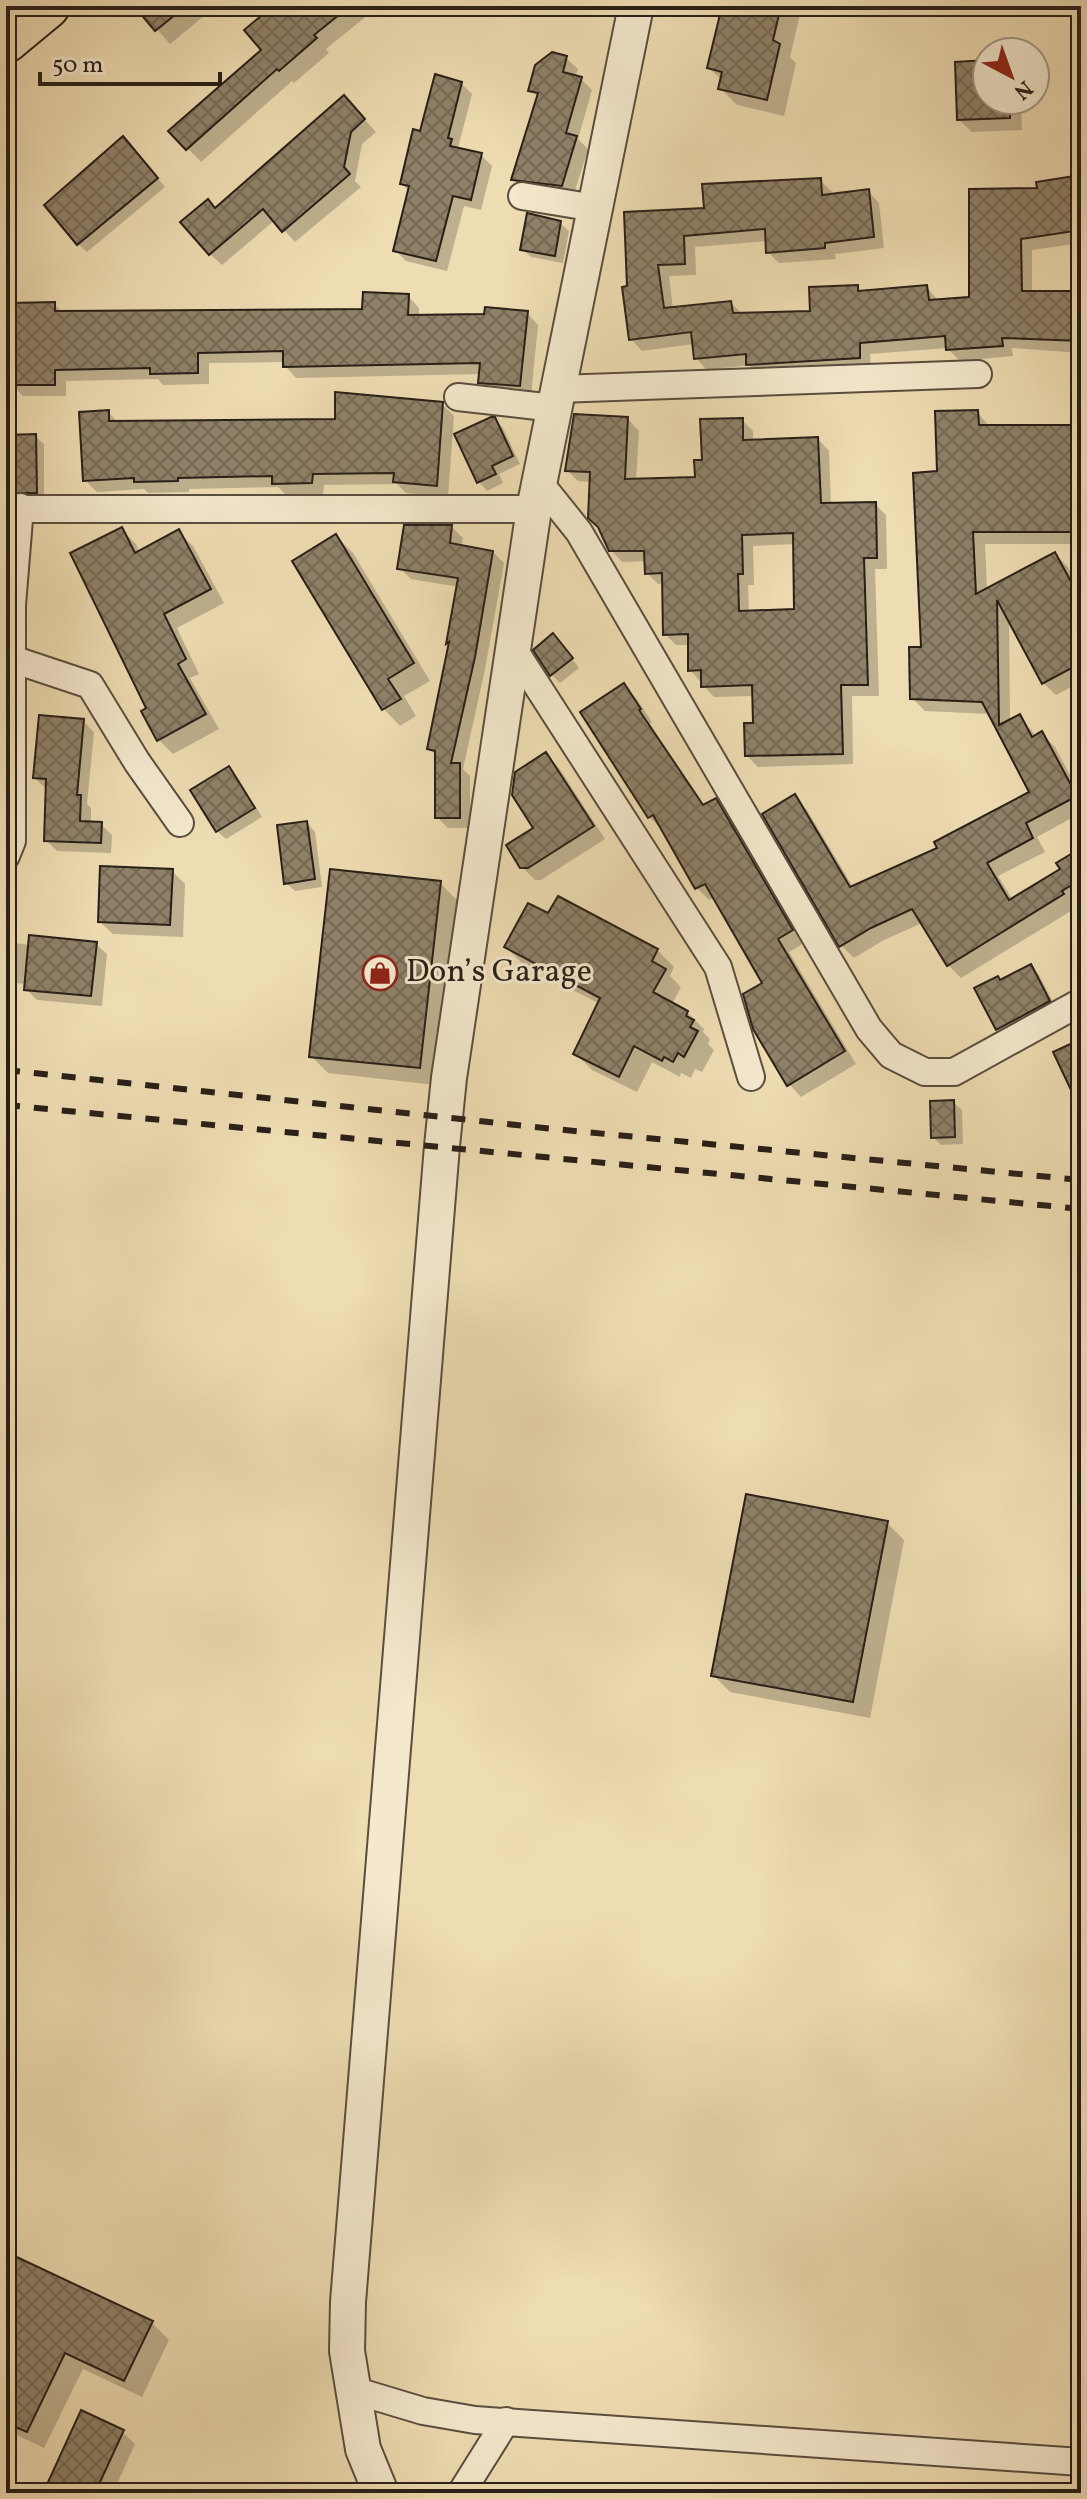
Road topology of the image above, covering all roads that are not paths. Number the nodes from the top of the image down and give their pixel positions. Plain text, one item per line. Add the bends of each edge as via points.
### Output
1 (47, 6) edge
2 (636, 6) edge
3 (6, 40) edge
4 (522, 196) dead end
5 (595, 208) junction
6 (978, 374) dead end
7 (458, 397) dead end
8 (556, 399) junction
9 (536, 496) junction
10 (13, 508) edge
11 (9, 606) edge
12 (513, 648) junction
13 (12, 659) junction
14 (180, 823) dead end
15 (6, 856) edge
16 (1081, 1002) edge
17 (751, 1077) dead end
18 (353, 2390) junction
19 (506, 2421) junction
20 (1081, 2462) edge
21 (381, 2493) edge
22 (461, 2493) edge

1 - 3 highway
2 - 5 street
4 - 5 street
5 - 8 street
6 - 8 street
7 - 8 street
8 - 9 street
9 - 10 street
9 - 12 street
9 - 16 street via 579,532 869,1029 891,1055 925,1072 954,1072
10 - 11 street
11 - 13 street
12 - 17 street via 718,967
12 - 18 street via 449,1078 432,1246 348,2302
13 - 14 street via 90,685
13 - 15 street via 12,841
18 - 19 street via 423,2411
18 - 21 street via 363,2449
19 - 20 street
19 - 22 street

